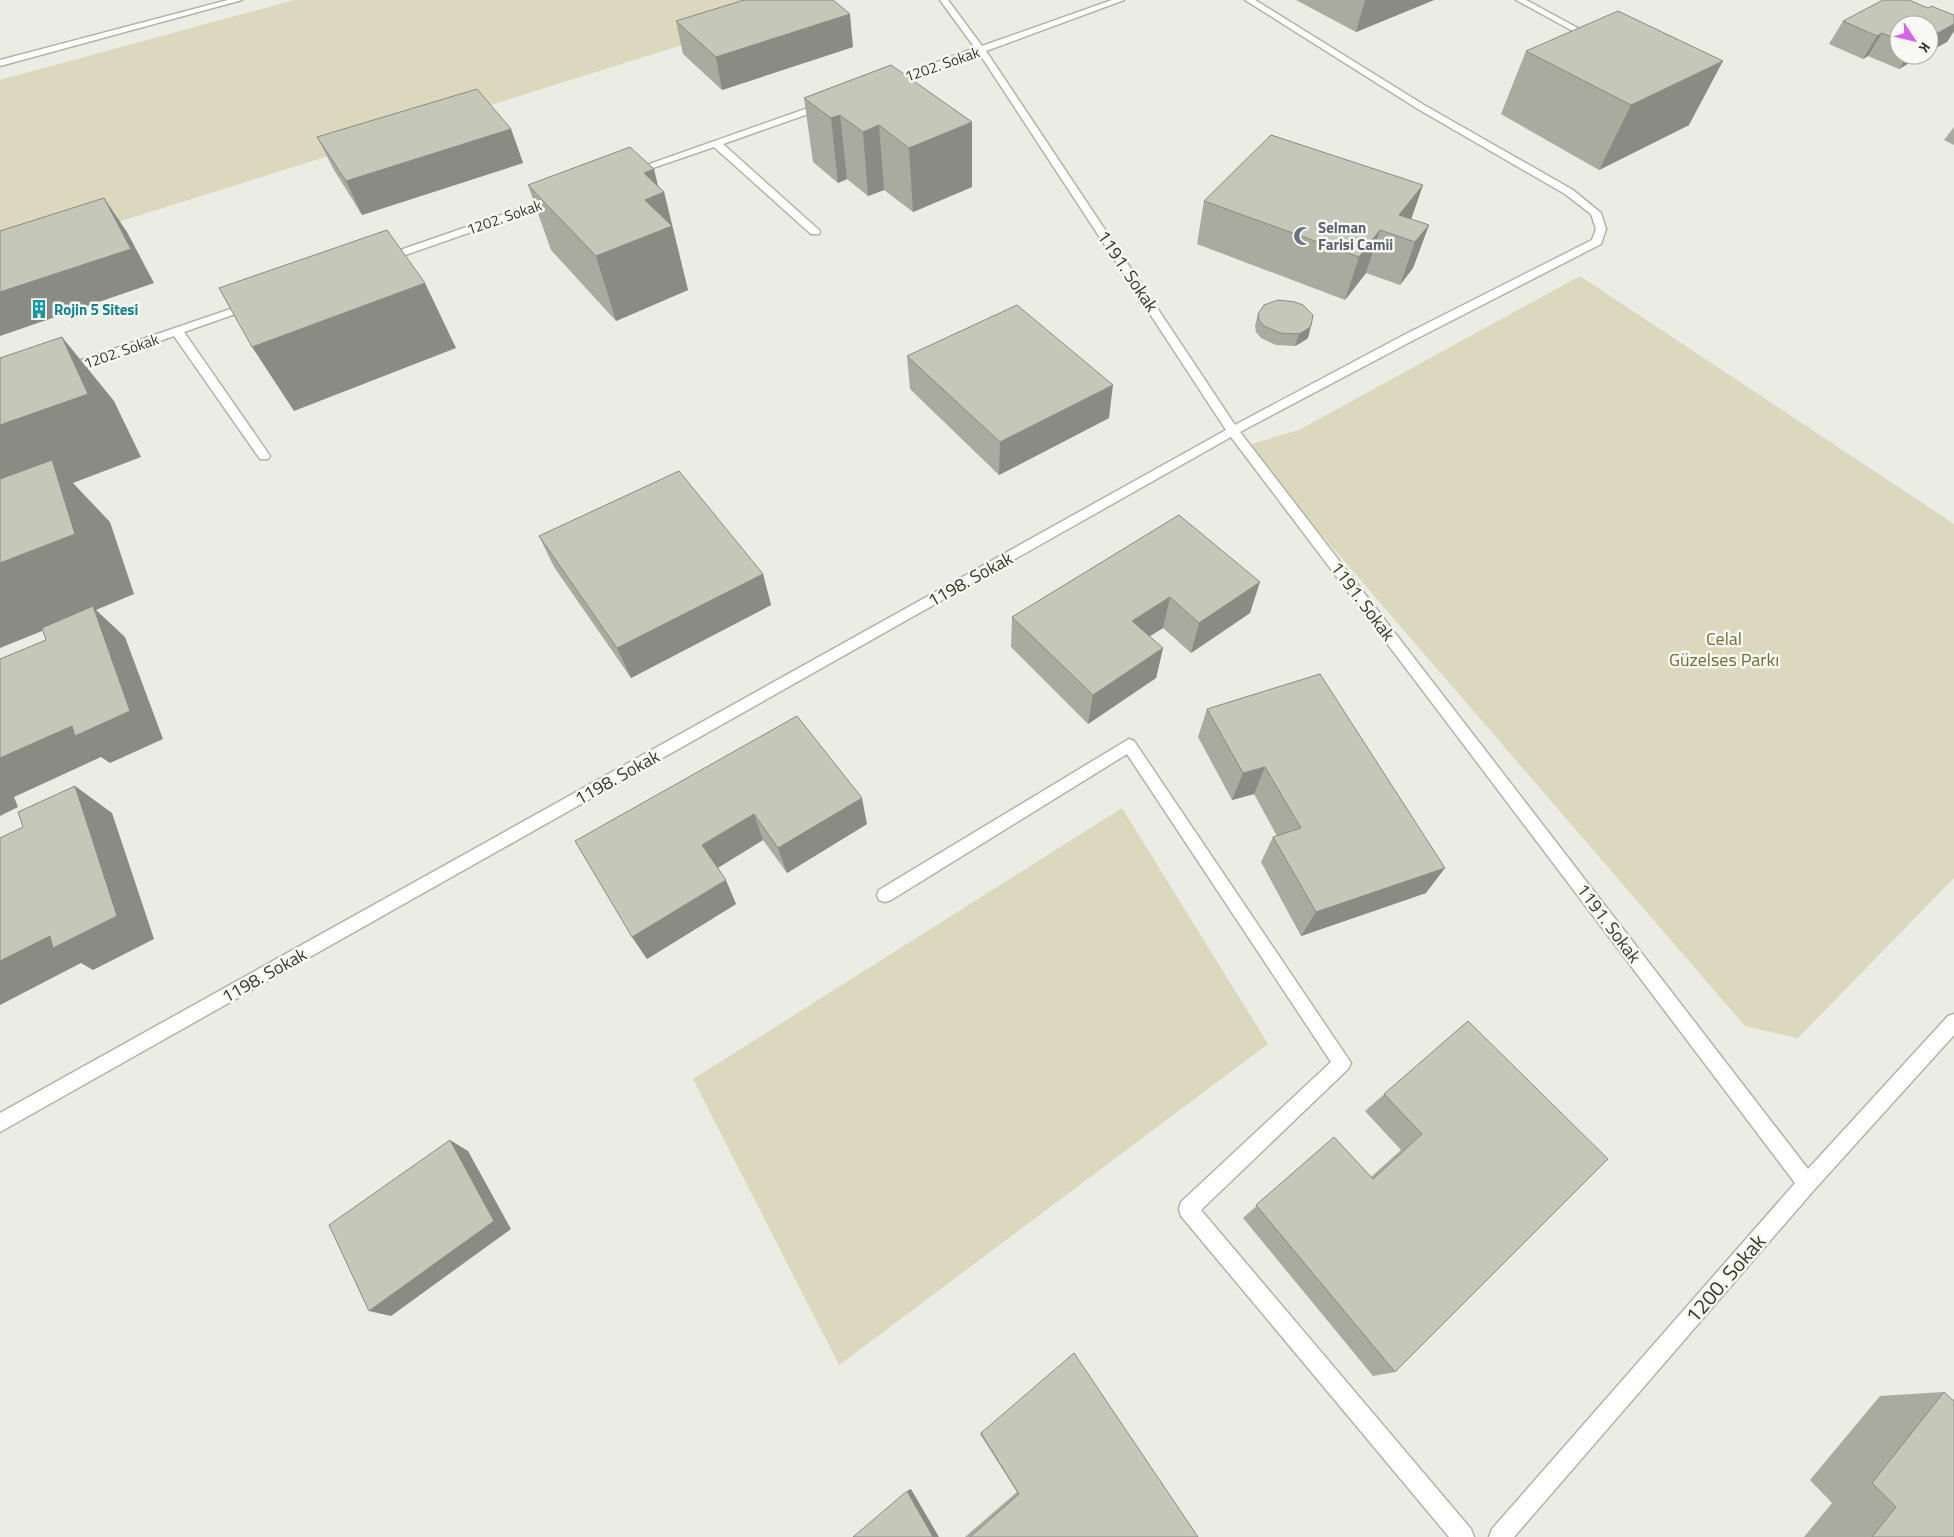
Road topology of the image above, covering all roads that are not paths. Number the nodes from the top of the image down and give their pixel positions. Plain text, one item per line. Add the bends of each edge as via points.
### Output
1 (238, 0) edge
2 (944, 0) edge
3 (1120, 0) edge
4 (1249, 0) edge
5 (1520, 0) edge
6 (1605, 45) edge
7 (981, 50) junction
8 (0, 63) edge
9 (880, 85) edge
10 (835, 101) edge
11 (716, 143) junction
12 (623, 175) edge
13 (567, 195) edge
14 (815, 232) dead end
15 (372, 263) edge
16 (260, 302) edge
17 (177, 331) junction
18 (56, 373) edge
19 (1233, 431) junction
20 (264, 456) dead end
21 (885, 895) dead end
22 (1954, 1022) edge
23 (0, 1123) edge
24 (1807, 1183) junction
25 (1463, 1537) edge
26 (1500, 1537) edge

1 - 8 street
2 - 7 street, 1191. Sokak
3 - 7 street, 1202. Sokak
4 - 19 street, 1198. Sokak via 1421,107 1569,192 1596,213 1601,229 1597,242
5 - 6 street
7 - 9 street, 1202. Sokak
7 - 19 street, 1191. Sokak
10 - 11 street
11 - 12 street
11 - 14 street
13 - 15 street, 1202. Sokak
16 - 17 street, 1202. Sokak
17 - 18 street, 1202. Sokak
17 - 20 street
19 - 23 street, 1198. Sokak
19 - 24 street, 1191. Sokak
21 - 25 street via 1128,745 1342,1063 1188,1209
22 - 24 street, 1200. Sokak
24 - 26 street, 1200. Sokak

